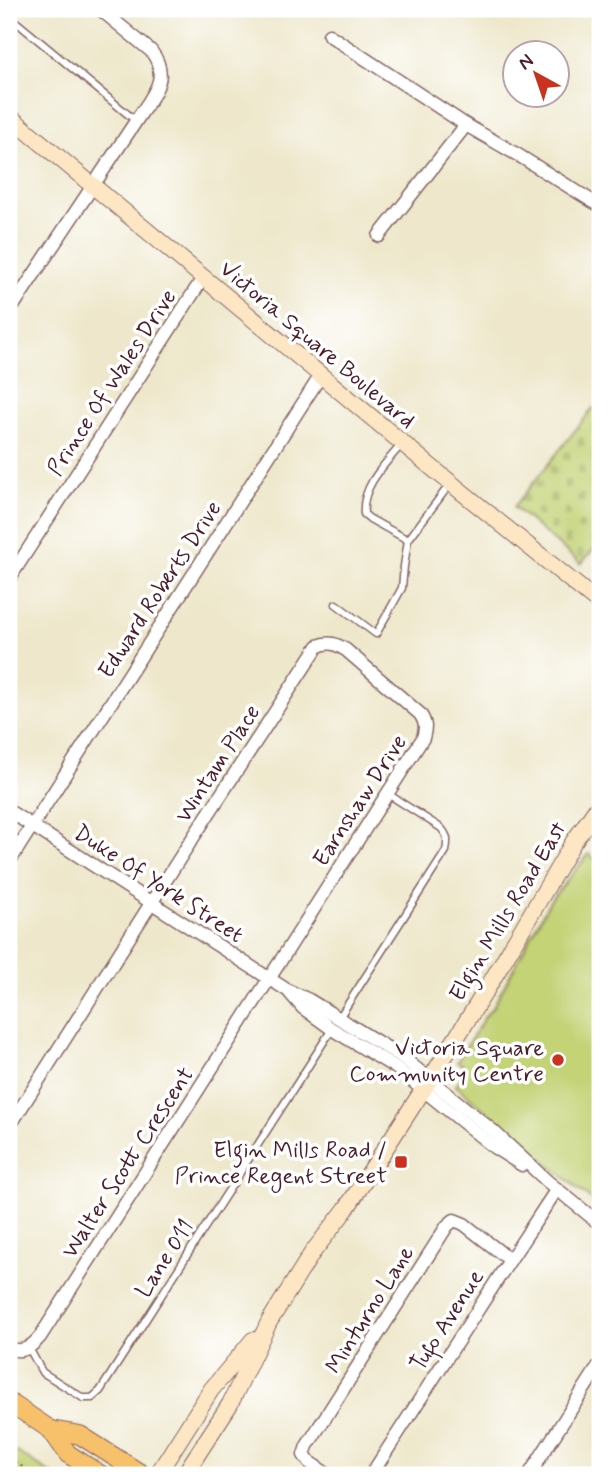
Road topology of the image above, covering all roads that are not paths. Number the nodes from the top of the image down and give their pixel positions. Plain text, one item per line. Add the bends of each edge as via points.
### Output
1 (14, 9) edge
2 (100, 9) edge
3 (9, 16) edge
4 (329, 35) dead end
5 (9, 116) edge
6 (136, 121) junction
7 (466, 125) junction
8 (93, 186) junction
9 (600, 206) edge
10 (379, 236) dead end
11 (203, 278) junction
12 (9, 312) edge
13 (321, 375) junction
14 (402, 444) junction
15 (451, 483) junction
16 (408, 540) junction
17 (13, 564) edge
18 (9, 579) edge
19 (336, 604) dead end
20 (600, 604) edge
21 (318, 646) joint
22 (388, 794) junction
23 (600, 804) edge
24 (9, 811) edge
25 (32, 826) junction
26 (9, 862) edge
27 (152, 903) junction
28 (269, 978) junction
29 (336, 1023) junction
30 (426, 1085) junction
31 (9, 1127) edge
32 (552, 1185) junction
33 (600, 1224) edge
34 (510, 1259) junction
35 (269, 1322) junction
36 (9, 1348) edge
37 (29, 1348) junction
38 (600, 1364) edge
39 (9, 1402) edge
40 (51, 1430) junction
41 (101, 1475) edge
42 (144, 1475) edge
43 (157, 1475) edge
44 (184, 1475) edge
45 (328, 1475) edge
46 (371, 1475) edge
47 (529, 1475) edge

1 - 3 lane
2 - 6 street via 151,51 161,69 158,86
3 - 6 lane
4 - 7 street
5 - 8 main road, Victoria Square Boulevard
6 - 8 street
7 - 9 street
7 - 10 street
8 - 11 main road, Victoria Square Boulevard
8 - 12 street
11 - 13 main road, Victoria Square Boulevard
11 - 17 street, Prince Of Wales Drive
13 - 14 main road, Victoria Square Boulevard
13 - 25 street, Edward Roberts Drive
14 - 15 main road, Victoria Square Boulevard
14 - 16 lane via 374,478 363,505 370,519
15 - 16 lane
15 - 20 main road, Victoria Square Boulevard
16 - 19 lane via 402,588 376,634
17 - 18 street, Prince Of Wales Drive
21 - 22 street, Earnshaw Drive via 335,643 346,650 425,720 423,738
21 - 27 street, Wintam Place
22 - 28 street, Earnshaw Drive
22 - 29 lane, Lane 011 via 441,828 448,840 446,851
23 - 30 main road, Elgin Mills Road East
24 - 25 street, Duke Of York Street
25 - 26 street
25 - 27 street, Duke Of York Street
27 - 28 street, Duke Of York Street
27 - 31 street, Wintam Place
28 - 29 street, Duke Of York Street via 309,1000
28 - 37 street, Walter Scott Crescent
29 - 30 street, Duke Of York Street
29 - 37 lane, Lane 011 via 100,1391 83,1398 42,1372
30 - 32 street, Duke Of York Street via 495,1148
30 - 35 main road, Elgin Mills Road East
32 - 33 street, Duke Of York Street
32 - 34 street, Tufo Avenue
34 - 45 street, Minturno Lane via 464,1224 454,1220 447,1226 307,1447 304,1455 309,1462
34 - 46 street, Tufo Avenue
35 - 43 main road, Elgin Mills Road East via 211,1390
35 - 44 main road, Elgin Mills Road East via 230,1404
36 - 37 street
38 - 47 street
39 - 40 main road
40 - 41 main road via 68,1454
40 - 42 main road via 80,1435

